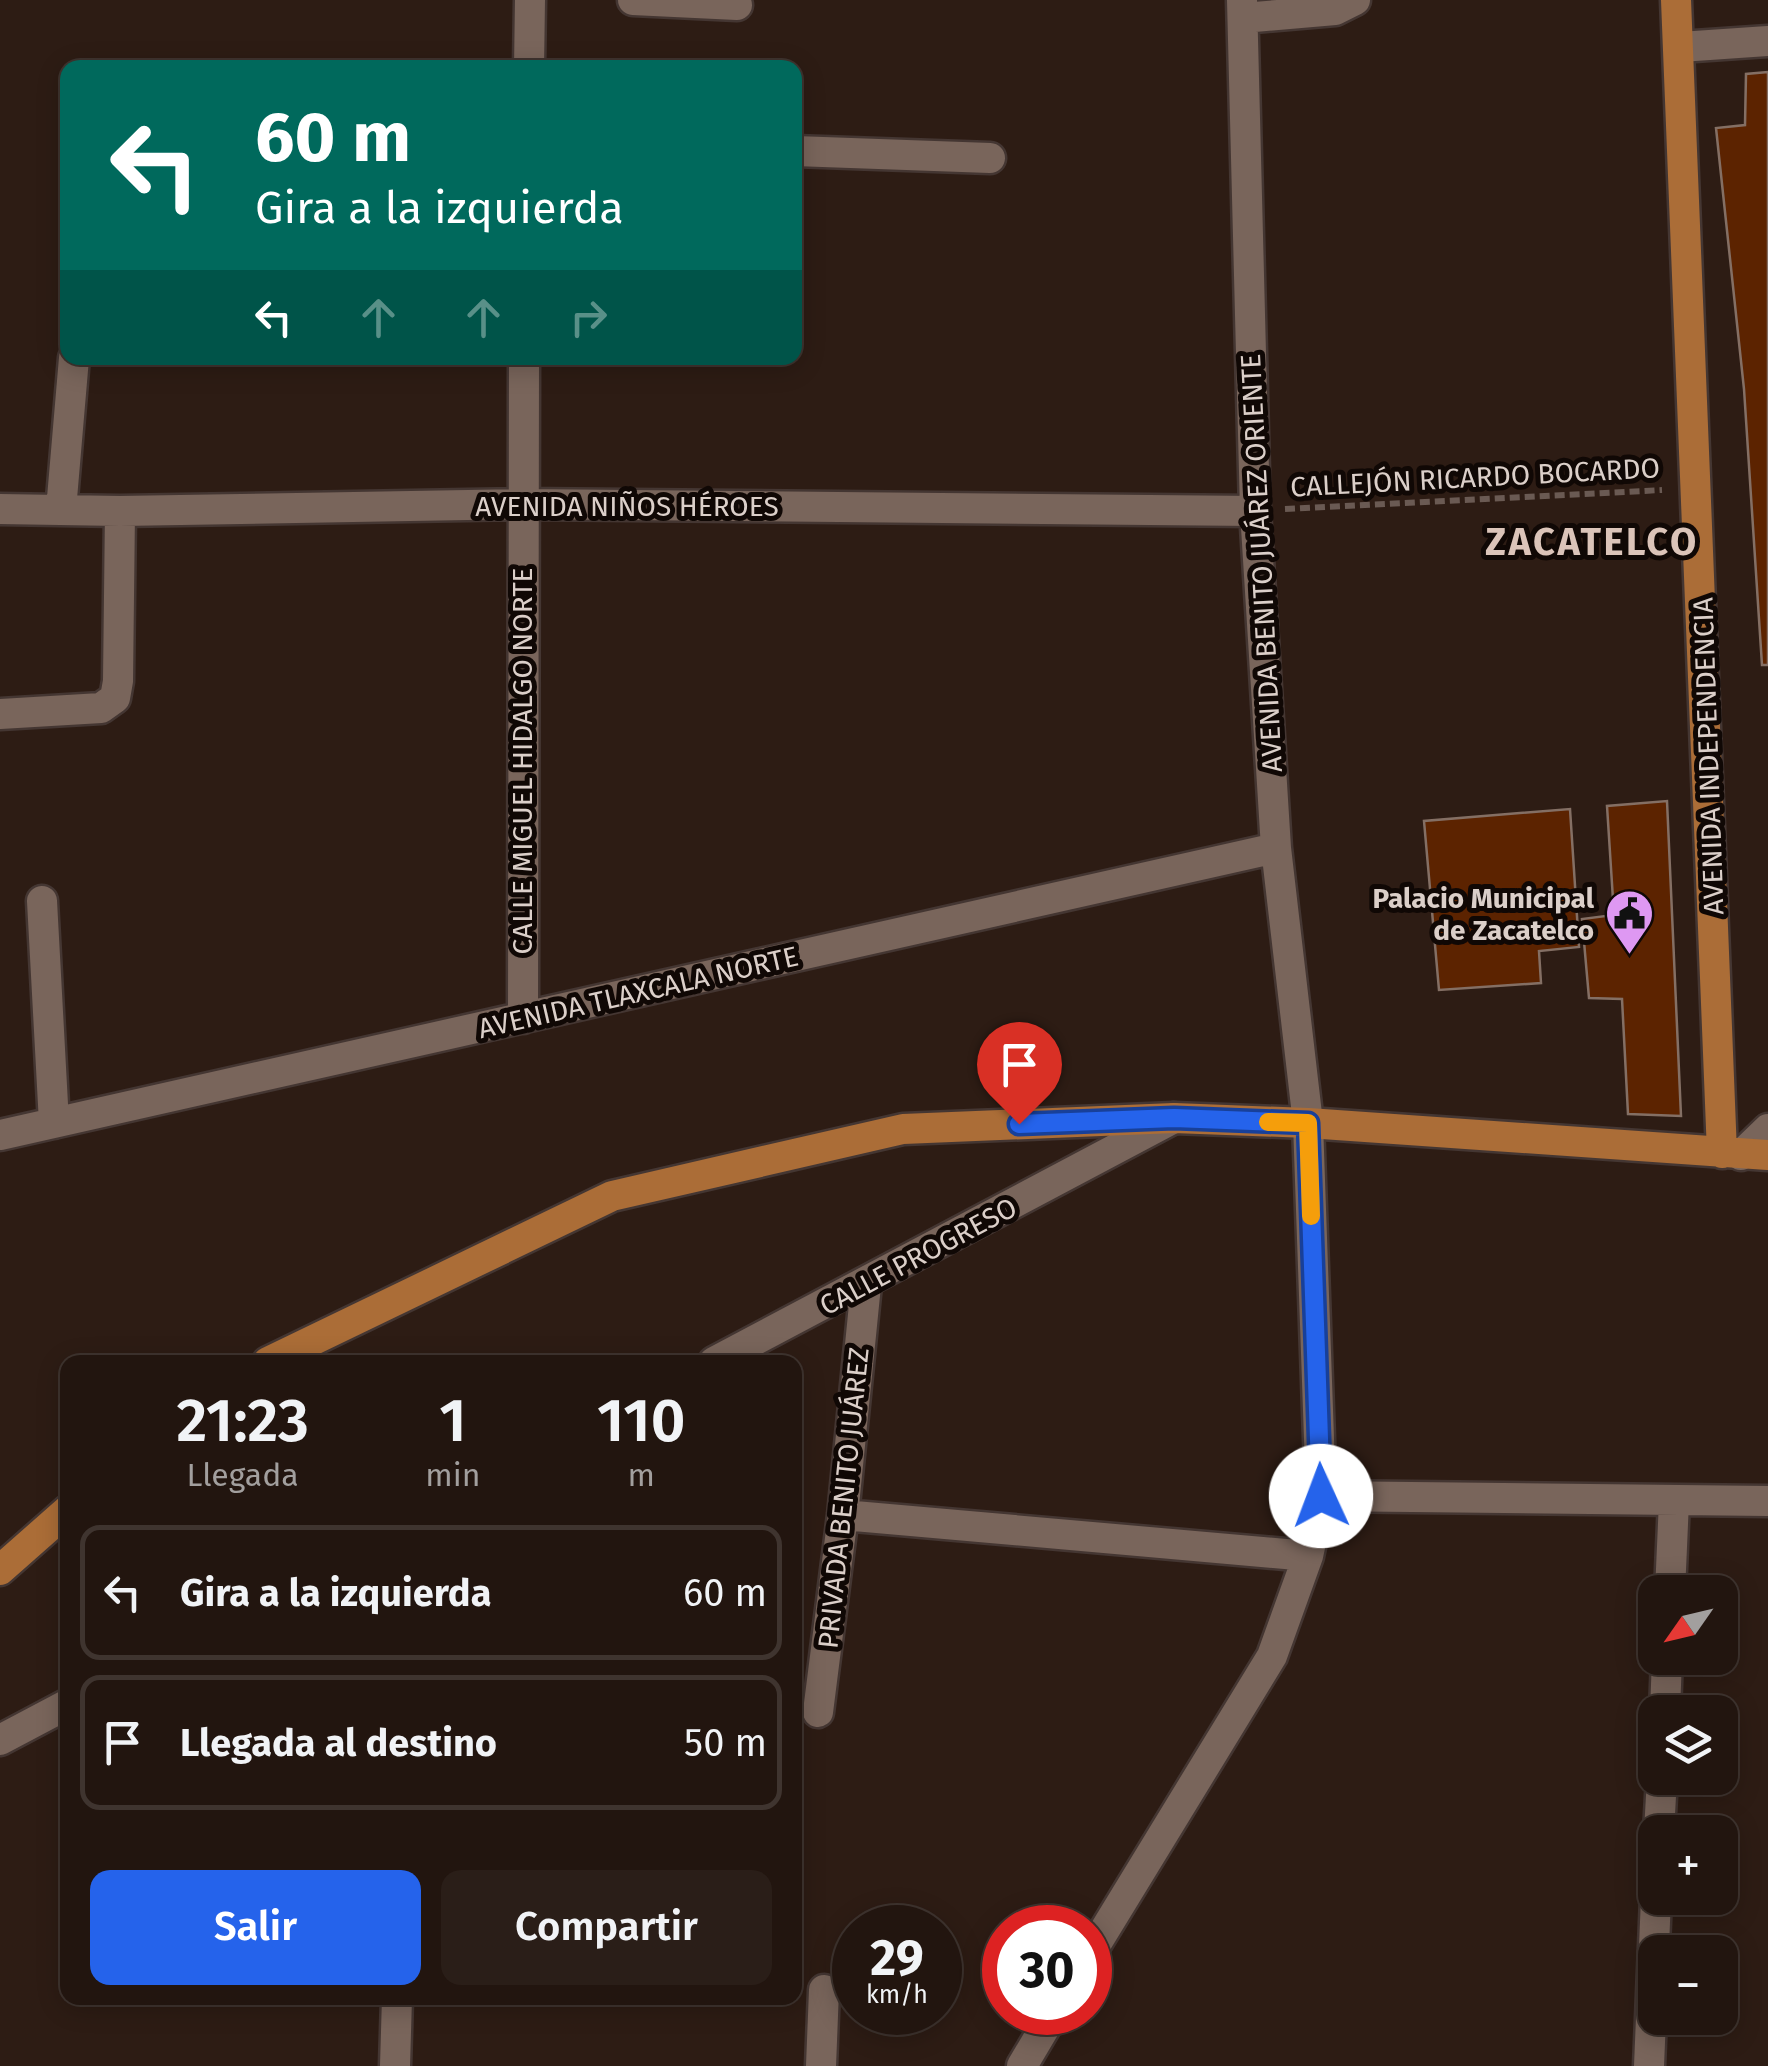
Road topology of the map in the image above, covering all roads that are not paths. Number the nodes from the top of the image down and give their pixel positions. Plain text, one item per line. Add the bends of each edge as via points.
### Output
1 (530, 0) edge
2 (634, 0) edge
3 (1355, 0) edge
4 (1676, 0) edge
5 (738, 4) dead end
6 (1242, 9) edge
7 (1768, 40) edge
8 (1680, 47) junction
9 (529, 60) edge
10 (802, 151) edge
11 (990, 158) dead end
12 (73, 365) edge
13 (524, 365) edge
14 (522, 504) junction
15 (0, 509) edge
16 (62, 510) junction
17 (120, 511) junction
18 (1254, 511) junction
19 (0, 714) edge
20 (1276, 848) junction
21 (42, 901) dead end
22 (523, 1018) junction
23 (1174, 1118) junction
24 (54, 1123) junction
25 (1308, 1123) junction
26 (1768, 1129) edge
27 (0, 1136) edge
28 (1744, 1155) edge
29 (866, 1285) junction
30 (283, 1355) edge
31 (728, 1355) edge
32 (1321, 1496) junction
33 (1674, 1500) junction
34 (1768, 1501) edge
35 (843, 1515) junction
36 (60, 1516) edge
37 (1308, 1556) junction
38 (0, 1570) edge
39 (1671, 1575) edge
40 (60, 1708) edge
41 (818, 1712) dead end
42 (0, 1740) edge
43 (1655, 1915) edge
44 (1112, 1918) edge
45 (824, 1990) dead end
46 (397, 2005) edge
47 (1040, 2035) edge
48 (395, 2066) edge
49 (822, 2066) edge
50 (1022, 2066) edge
51 (1649, 2066) edge

1 - 9 street
2 - 5 street
3 - 6 street via 1335,10
4 - 8 main road, AVENIDA INDEPENDENCIA
6 - 18 street, AVENIDA BENITO JUÁREZ ORIENTE
7 - 8 street
8 - 28 main road, AVENIDA INDEPENDENCIA via 1698,488
10 - 11 street
12 - 16 street
13 - 14 street, CALLE MIGUEL HIDALGO NORTE
14 - 17 street, AVENIDA NIÑOS HÉROES
14 - 18 street, AVENIDA NIÑOS HÉROES
14 - 22 street, CALLE MIGUEL HIDALGO NORTE
15 - 16 street, AVENIDA NIÑOS HÉROES
16 - 17 street, AVENIDA NIÑOS HÉROES
17 - 19 street via 115,698 101,708 68,713
18 - 20 street, AVENIDA BENITO JUÁREZ ORIENTE
20 - 22 street, AVENIDA TLAXCALA NORTE
20 - 25 street, AVENIDA BENITO JUÁREZ ORIENTE
21 - 24 street
22 - 24 street, AVENIDA TLAXCALA NORTE
23 - 25 main road
23 - 29 street, CALLE PROGRESO
23 - 30 main road via 903,1128 612,1196
24 - 27 street, AVENIDA TLAXCALA NORTE
25 - 28 main road
25 - 32 street, AVENIDA BENITO JUÁREZ ORIENTE
26 - 28 street
29 - 31 street, CALLE PROGRESO
29 - 35 street, PRIVADA BENITO JUÁREZ
32 - 33 street
32 - 37 street, AVENIDA BENITO JUÁREZ ORIENTE
33 - 34 street
33 - 39 street
35 - 37 street
35 - 41 street, PRIVADA BENITO JUÁREZ
36 - 38 main road
37 - 44 street, AVENIDA BENITO JUÁREZ ORIENTE via 1272,1656
40 - 42 street
43 - 51 street
45 - 49 street
46 - 48 street
47 - 50 street

